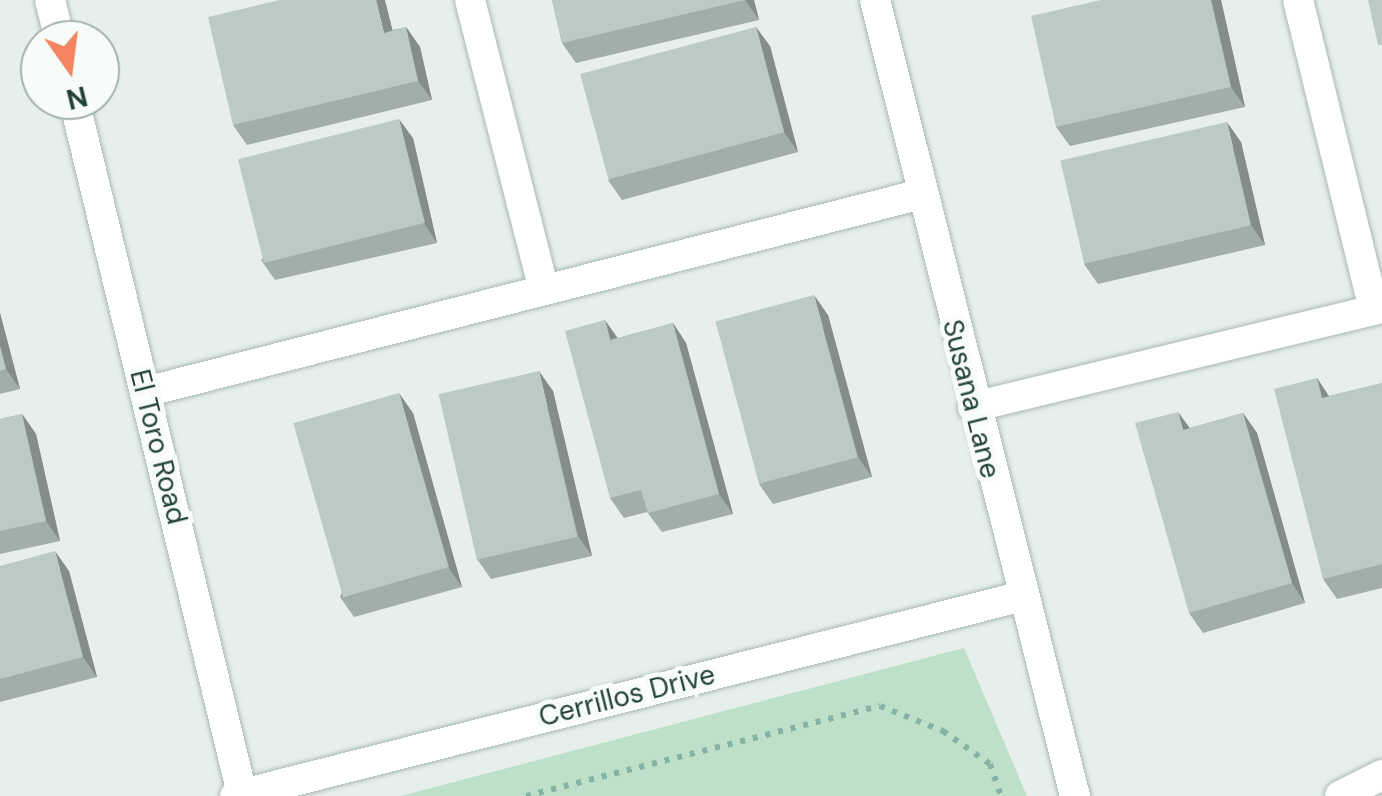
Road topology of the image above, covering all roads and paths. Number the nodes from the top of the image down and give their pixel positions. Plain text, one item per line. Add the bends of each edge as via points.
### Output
1 (470, 0) edge
2 (875, 0) edge
3 (1298, 0) edge
4 (79, 120) edge
5 (922, 194) junction
6 (544, 290) junction
7 (1378, 309) edge
8 (145, 392) junction
9 (973, 407) junction
10 (1019, 596) junction
11 (1382, 774) edge
12 (238, 795) edge
13 (526, 796) edge
14 (1001, 796) edge
15 (1075, 796) edge
16 (1340, 796) edge

1 - 6 street
2 - 5 street, Susana Lane
3 - 7 street
4 - 8 street, El Toro Road
5 - 6 street
5 - 9 street, Susana Lane
6 - 8 street
7 - 9 street
8 - 12 street, El Toro Road
9 - 10 street, Susana Lane
10 - 12 street, Cerrillos Drive
10 - 15 street, Susana Lane
11 - 16 street
13 - 14 path via 880,706 943,730 990,764

